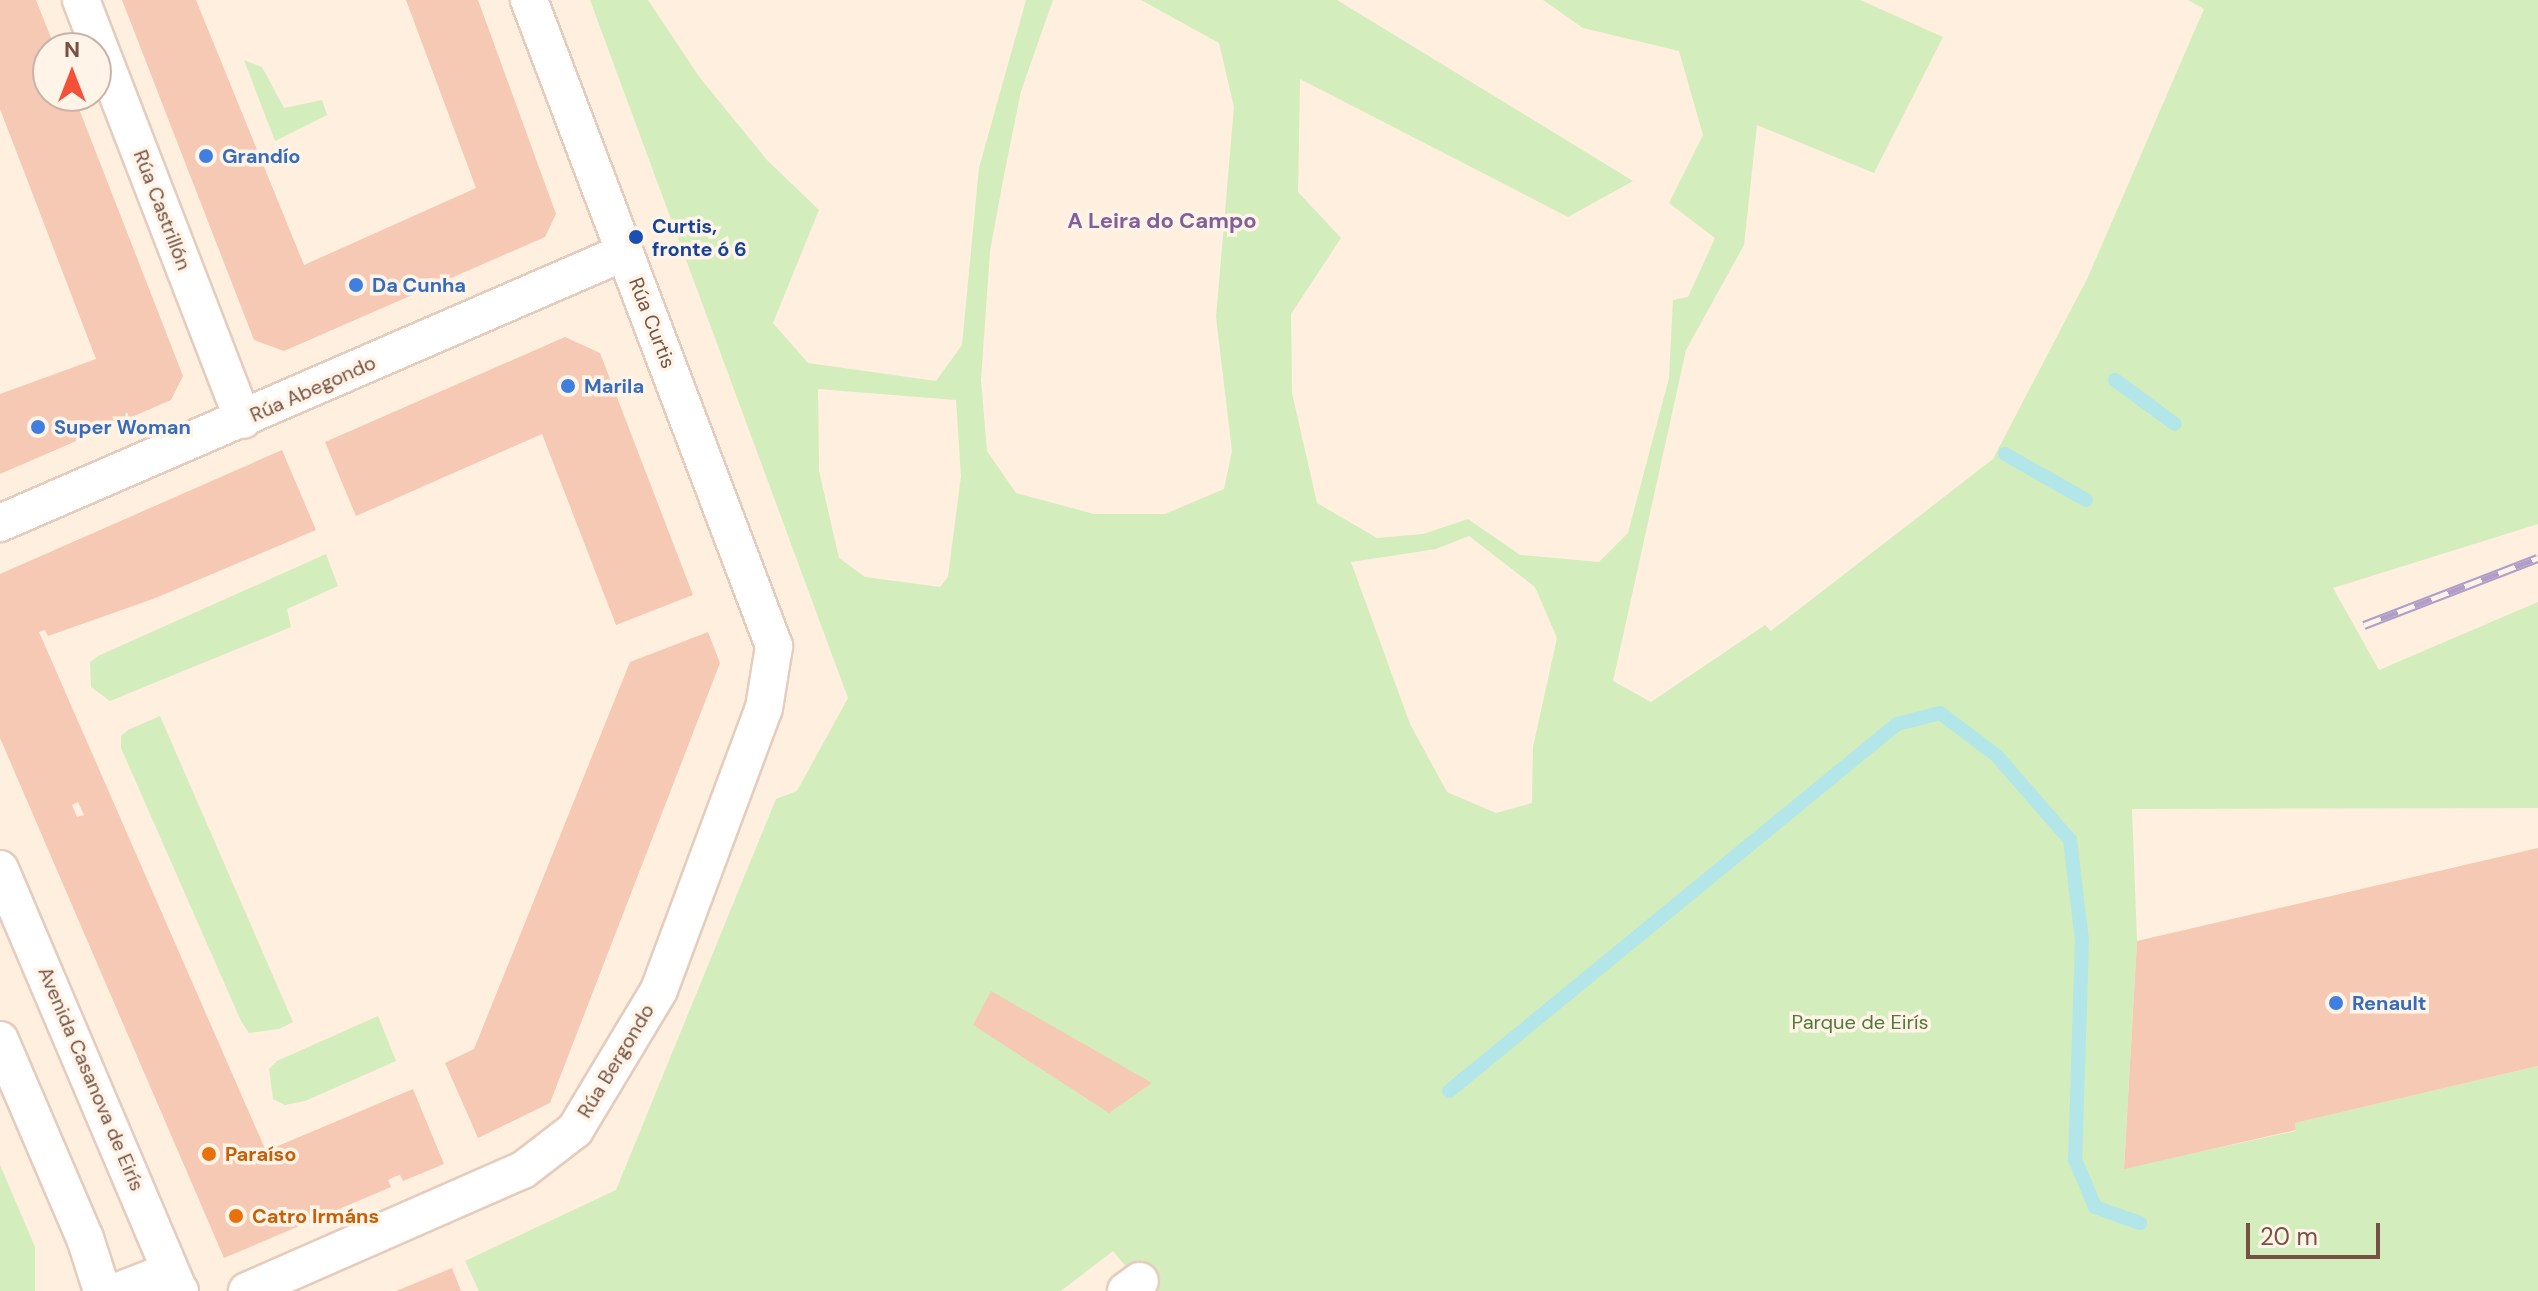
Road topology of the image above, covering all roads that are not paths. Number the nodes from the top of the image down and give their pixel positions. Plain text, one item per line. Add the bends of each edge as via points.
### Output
1 (81, 0) edge
2 (529, 0) edge
3 (625, 252) junction
4 (243, 420) junction
5 (0, 523) edge
6 (774, 646) joint
7 (0, 869) edge
8 (0, 1040) edge
9 (180, 1290) edge
10 (102, 1291) edge
11 (118, 1291) edge
12 (247, 1291) edge

1 - 4 street, Rúa Castrillón
2 - 3 street, Rúa Curtis
3 - 4 street, Rúa Abegondo
3 - 6 street, Rúa Curtis
4 - 5 street, Rúa Abegondo
6 - 12 street, Rúa Bergondo via 764,708 659,990 575,1130 523,1170
7 - 9 street, Avenida Casanova de Eirís
8 - 10 street via 85,1238
9 - 11 street via 152,1278

